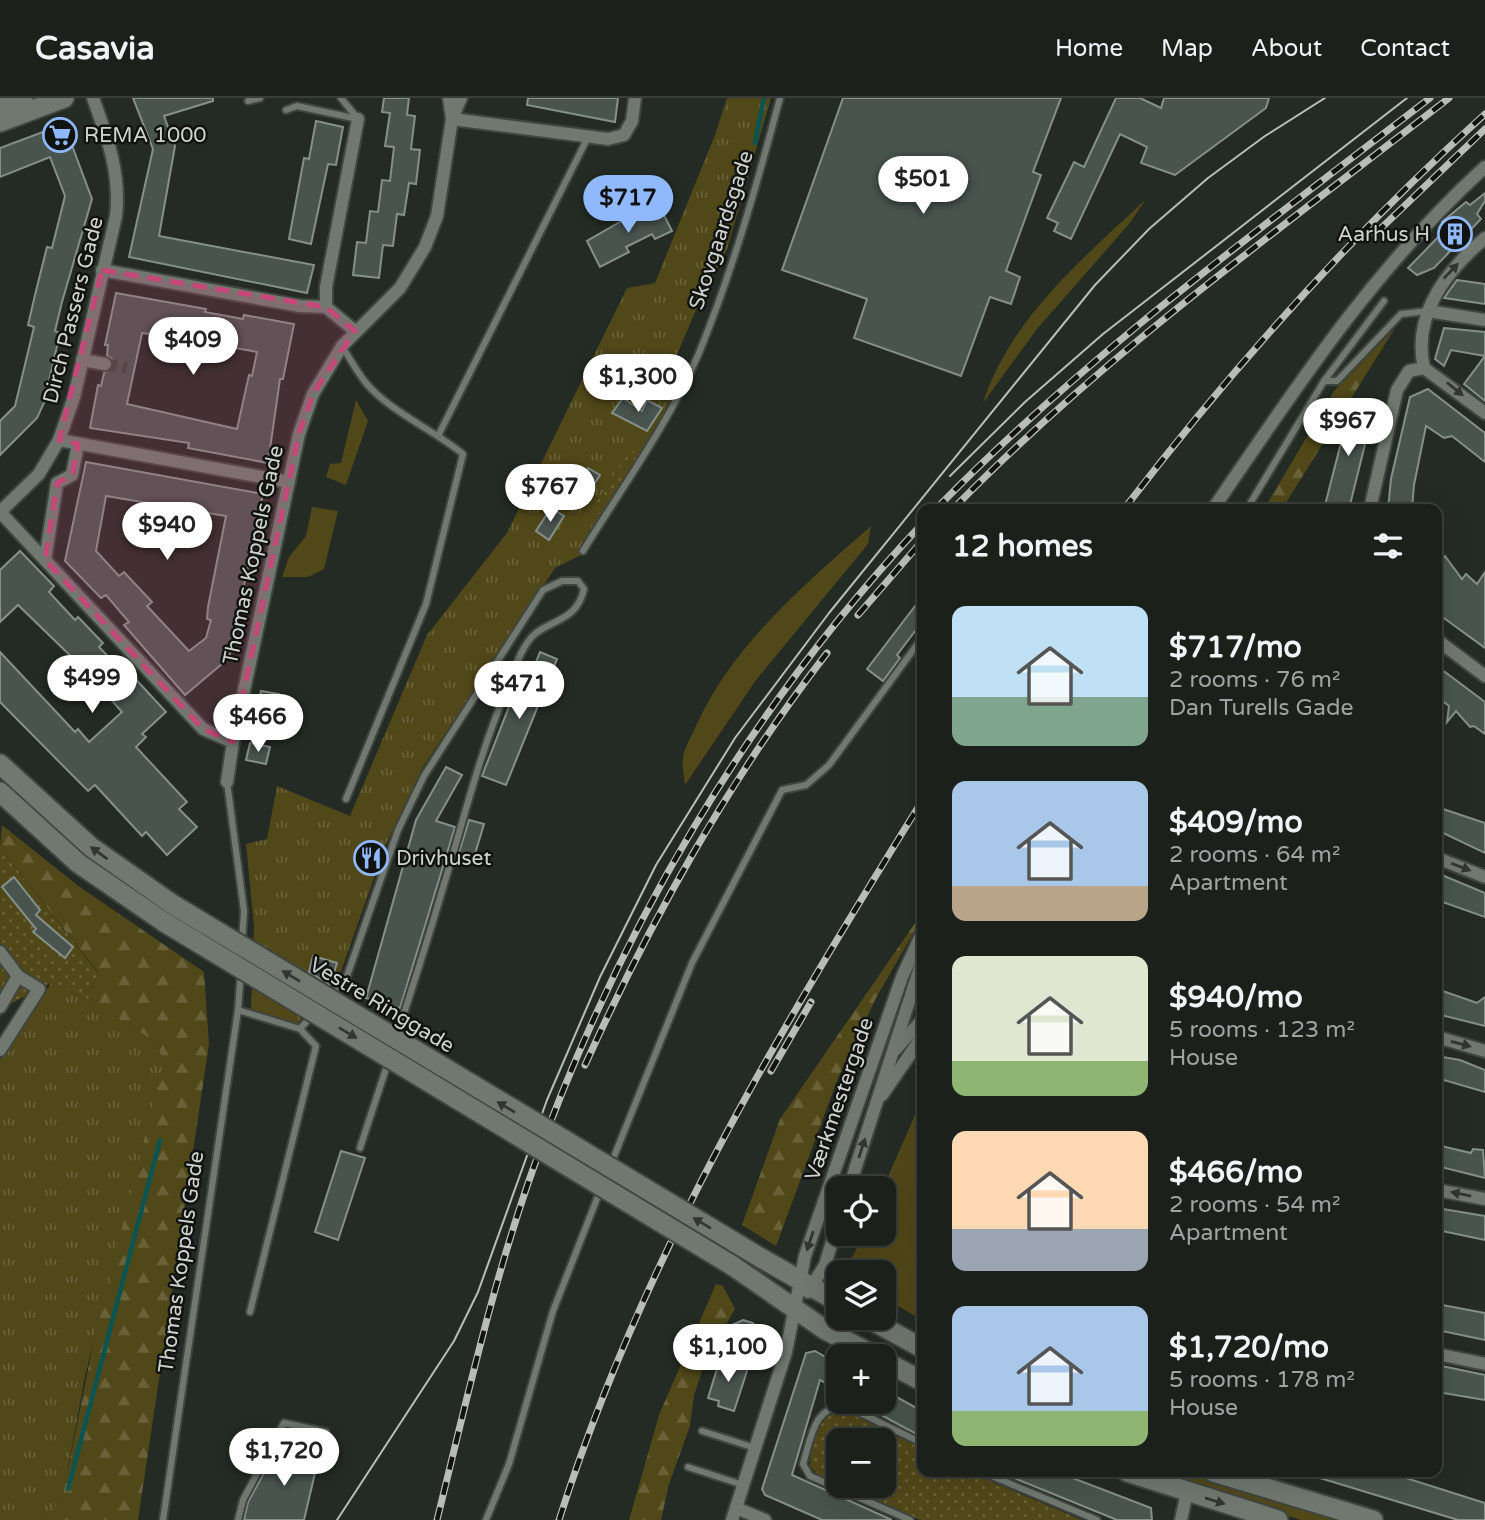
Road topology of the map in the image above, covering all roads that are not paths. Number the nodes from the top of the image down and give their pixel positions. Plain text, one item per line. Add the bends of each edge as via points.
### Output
1 (23, 98) edge
2 (64, 98) edge
3 (93, 98) edge
4 (260, 98) edge
5 (341, 98) edge
6 (449, 98) edge
7 (461, 98) edge
8 (635, 98) edge
9 (779, 98) edge
10 (248, 101) dead end
11 (0, 107) edge
12 (286, 110) dead end
13 (358, 119) junction
14 (452, 119) junction
15 (0, 122) edge
16 (588, 137) junction
17 (1485, 167) edge
18 (1485, 238) edge
19 (103, 270) junction
20 (1384, 302) dead end
21 (326, 307) junction
22 (1428, 312) junction
23 (1485, 320) edge
24 (355, 331) junction
25 (342, 346) junction
26 (82, 360) junction
27 (105, 364) tunnel mouth
28 (1424, 368) junction
29 (1324, 382) junction
30 (1485, 413) edge
31 (439, 434) junction
32 (59, 440) junction
33 (78, 444) junction
34 (289, 482) junction
35 (1251, 502) dead end
36 (1216, 504) edge
37 (1371, 504) edge
38 (0, 512) edge
39 (583, 551) dead end
40 (45, 560) junction
41 (1442, 644) edge
42 (917, 645) edge
43 (1485, 676) edge
44 (233, 742) junction
45 (0, 764) edge
46 (228, 782) joint
47 (0, 792) edge
48 (346, 799) dead end
49 (1442, 860) edge
50 (1485, 877) edge
51 (168, 913) junction
52 (917, 944) edge
53 (0, 952) edge
54 (18, 976) junction
55 (917, 976) edge
56 (0, 1007) edge
57 (238, 1010) junction
58 (917, 1026) edge
59 (300, 1030) junction
60 (1442, 1038) edge
61 (917, 1044) edge
62 (0, 1050) edge
63 (1485, 1051) edge
64 (891, 1055) junction
65 (864, 1083) junction
66 (874, 1107) junction
67 (360, 1148) dead end
68 (853, 1176) edge
69 (1442, 1190) edge
70 (1485, 1199) edge
71 (831, 1246) edge
72 (806, 1284) junction
73 (826, 1295) edge
74 (797, 1311) junction
75 (250, 1312) dead end
76 (889, 1330) edge
77 (854, 1344) edge
78 (917, 1345) edge
79 (1442, 1355) edge
80 (1485, 1364) edge
81 (896, 1367) edge
82 (917, 1378) edge
83 (702, 1431) dead end
84 (326, 1432) dead end
85 (917, 1441) edge
86 (755, 1448) junction
87 (688, 1467) dead end
88 (994, 1477) edge
89 (1142, 1477) edge
90 (1230, 1477) edge
91 (743, 1485) junction
92 (1186, 1492) junction
93 (734, 1514) edge
94 (163, 1520) edge
95 (238, 1520) edge
96 (486, 1520) edge
97 (765, 1520) edge
98 (909, 1520) edge
99 (1097, 1520) edge
100 (1181, 1520) edge
101 (1278, 1520) edge
102 (1373, 1520) edge

1 - 11 main road
2 - 15 main road
3 - 19 street, Dirch Passers Gade via 110,145 118,196
4 - 10 lane
5 - 13 lane
6 - 14 street, Thomas Koppels Gade
7 - 14 street, Thomas Koppels Gade
8 - 16 street via 632,121 624,135
9 - 39 lane, Skovgaardsgade via 745,226 698,353 662,426
12 - 13 lane via 298,106
13 - 21 street
14 - 16 street
14 - 24 street, Thomas Koppels Gade via 443,188 425,247 400,288
16 - 31 lane
17 - 36 street via 1426,222 1364,293
22 -> 18 street via 1441,282
19 - 21 street
19 - 26 street, Dirch Passers Gade
20 - 29 lane
21 - 24 street
22 - 23 street
22 - 28 street via 1420,349
22 - 29 lane via 1401,314 1337,381
24 - 25 street, Thomas Koppels Gade
25 - 31 lane via 368,385
25 - 34 street, Thomas Koppels Gade via 313,394
26 - 27 street
26 - 32 street, Dirch Passers Gade
28 -> 30 street
28 - 37 street via 1409,371 1397,390
29 - 35 lane
31 - 48 lane via 464,454 426,604
32 - 33 street
32 - 38 street, Dirch Passers Gade via 39,474
33 - 34 street
33 - 40 street via 72,475 57,483
34 - 44 street, Thomas Koppels Gade
38 - 40 street
40 - 44 street via 202,729
41 - 43 street
42 - 96 lane via 829,765 806,785 782,790 692,963 553,1311 509,1464
44 - 46 street, Thomas Koppels Gade
51 -> 45 main road, Vestre Ringgade
46 - 57 lane, Thomas Koppels Gade via 244,911
47 - 51 main road, Vestre Ringgade via 78,863
49 -> 50 street
72 -> 51 main road, Vestre Ringgade, bridge
51 -> 74 main road, Vestre Ringgade, bridge
52 - 65 street, Værkmestergade
53 - 54 street
54 - 56 street
54 - 62 street via 39,989
55 - 64 street, Værkmestergade
57 - 59 lane
57 - 94 lane, Thomas Koppels Gade
58 - 64 street
59 - 67 lane via 347,976 398,830 424,776 543,590 562,581 578,581 584,589 581,603 560,622 536,634 524,648 501,702
59 - 75 lane via 316,1046
60 -> 63 street
61 - 66 street
64 - 65 street
64 - 66 street, Værkmestergade
65 -> 72 street, Værkmestergade via 805,1256
68 -> 66 street, Værkmestergade
70 -> 69 street
71 - 72 street, Værkmestergade via 825,1265
72 - 73 main road, Vestre Ringgade
72 - 74 street, Værkmestergade
74 - 77 main road, Vestre Ringgade
74 - 86 street, Værkmestergade
76 - 78 main road
79 - 80 street
81 - 82 main road
83 - 86 lane
84 - 95 lane via 284,1423 243,1500
85 - 98 lane via 836,1405 819,1416 803,1464 810,1476
86 - 91 street, Værkmestergade
87 - 91 lane
88 - 99 lane
89 - 92 main road
90 - 102 main road
91 - 93 street, Værkmestergade
92 - 100 street
92 -> 101 main road
93 - 97 street

